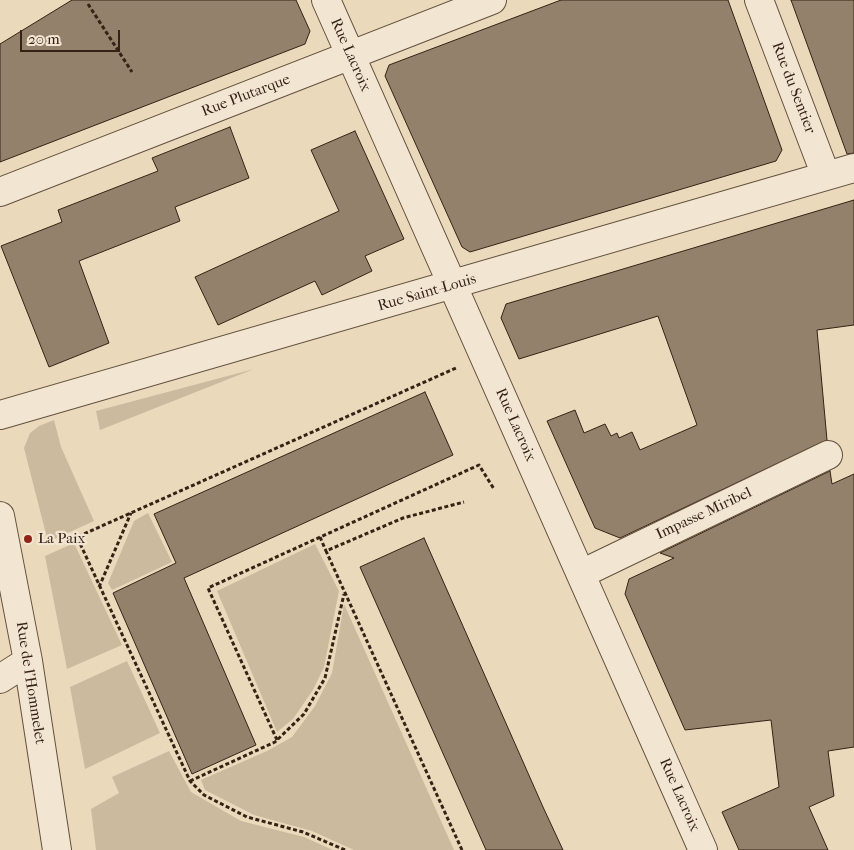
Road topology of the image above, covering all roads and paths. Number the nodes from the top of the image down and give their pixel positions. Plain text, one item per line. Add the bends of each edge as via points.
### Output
1 (326, 0) edge
2 (492, 0) edge
3 (759, 0) edge
4 (88, 4) dead end
5 (350, 55) junction
6 (132, 72) dead end
7 (854, 168) edge
8 (826, 176) junction
9 (0, 192) edge
10 (453, 286) junction
11 (463, 366) dead end
12 (0, 415) edge
13 (828, 455) dead end
14 (494, 489) dead end
15 (464, 502) dead end
16 (132, 513) junction
17 (0, 516) edge
18 (320, 538) junction
19 (326, 551) junction
20 (581, 574) junction
21 (99, 587) junction
22 (344, 593) junction
23 (28, 661) junction
24 (0, 679) edge
25 (277, 740) junction
26 (190, 781) junction
27 (57, 850) edge
28 (345, 850) edge
29 (462, 850) edge
30 (703, 850) edge

1 - 5 street, Rue Lacroix
2 - 5 street, Rue Plutarque
3 - 8 street, Rue du Sentier
4 - 6 path
5 - 9 street, Rue Plutarque
5 - 10 street, Rue Lacroix
7 - 8 street, Rue Saint-Louis
8 - 10 street, Rue Saint-Louis
10 - 12 street, Rue Saint-Louis
10 - 20 street, Rue Lacroix
11 - 16 path
13 - 20 street, Impasse Miribel
14 - 18 path via 479,465
15 - 19 path via 403,518
16 - 21 path
16 - 21 path via 77,538
17 - 23 street, Rue de l'Hommelet
18 - 19 path
18 - 25 path via 208,588
19 - 22 path
20 - 30 street, Rue Lacroix
21 - 26 path
22 - 25 path via 325,678 304,714
22 - 29 path
23 - 24 street
23 - 27 street, Rue de l'Hommelet
25 - 26 path
26 - 28 path via 204,795 246,817 303,832

